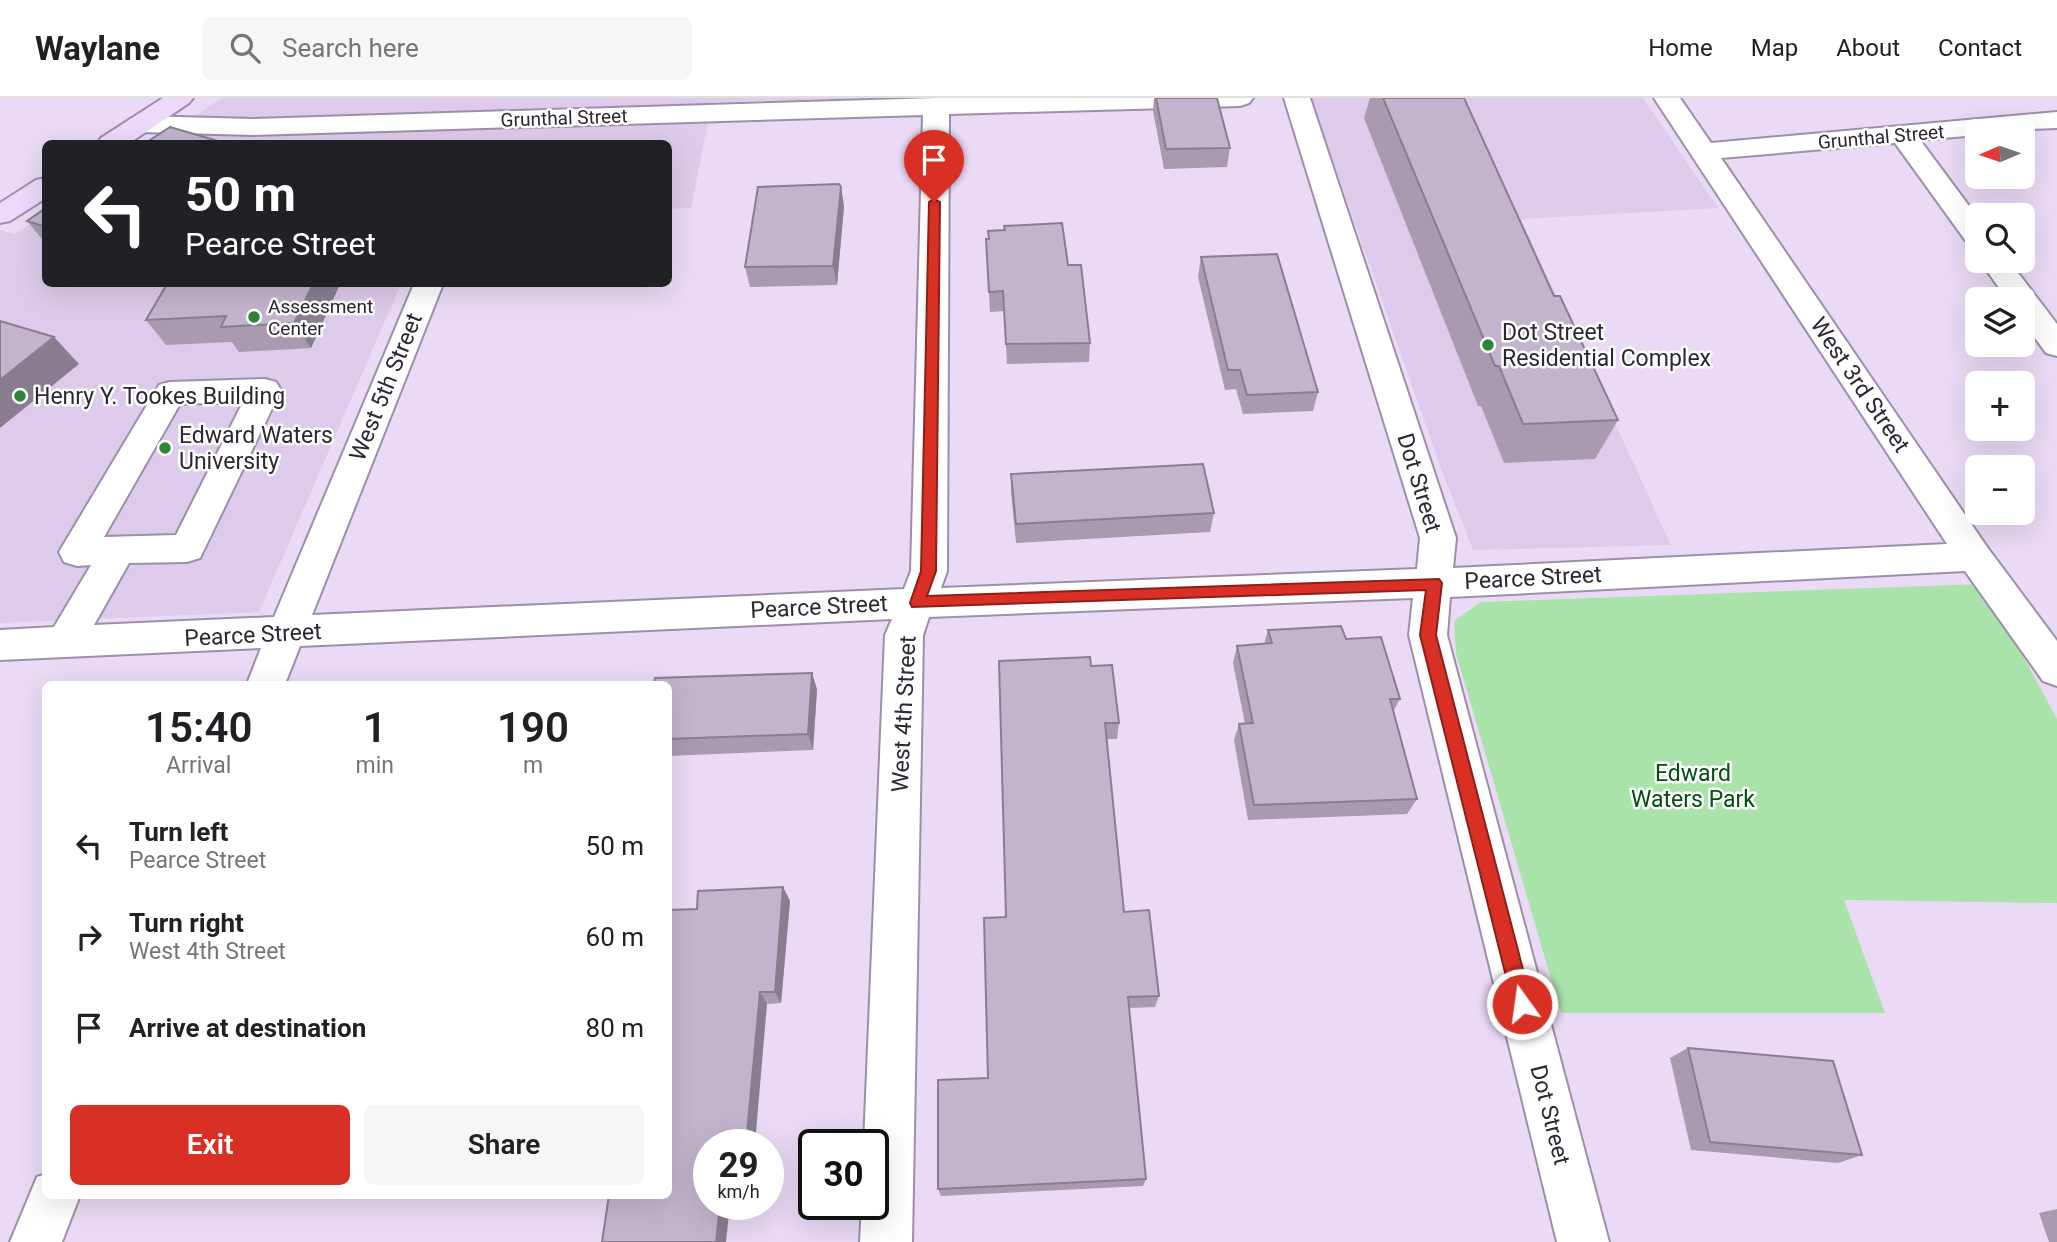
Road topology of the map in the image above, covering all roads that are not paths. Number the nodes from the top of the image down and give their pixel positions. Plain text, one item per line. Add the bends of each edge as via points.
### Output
1 (180, 98) edge
2 (1240, 98) edge
3 (1297, 98) edge
4 (1667, 98) edge
5 (936, 106) junction
6 (2057, 120) edge
7 (139, 124) junction
8 (488, 132) edge
9 (1903, 136) junction
10 (116, 140) edge
11 (1704, 152) junction
12 (42, 189) edge
13 (0, 215) edge
14 (1965, 220) edge
15 (427, 287) edge
16 (2035, 316) edge
17 (2057, 346) edge
18 (118, 550) junction
19 (1974, 557) junction
20 (1434, 583) junction
21 (917, 603) junction
22 (287, 633) junction
23 (64, 642) junction
24 (0, 645) edge
25 (2057, 670) edge
26 (267, 681) edge
27 (53, 1199) edge
28 (36, 1242) edge
29 (887, 1242) edge
30 (1583, 1242) edge

1 - 7 main road
2 - 5 street, Grunthal Street
3 - 20 street, Dot Street via 1438,538
4 - 11 street, West 3rd Street
5 - 8 street, Grunthal Street
5 - 21 street, West 4th Street via 929,571
6 - 9 street, Grunthal Street
7 - 8 street, Grunthal Street
7 - 10 main road
9 - 11 street, Grunthal Street
9 - 14 street
11 - 19 street, West 3rd Street
12 - 13 main road
15 - 22 street, West 5th Street
16 - 17 street
18 - 18 street via 78,552 170,393 265,390 187,548
18 - 23 street
19 - 20 street, Pearce Street
19 - 25 street, West 3rd Street
20 - 21 street, Pearce Street
20 - 30 street, Dot Street via 1428,635
21 - 22 street, Pearce Street
21 - 29 street, West 4th Street via 904,635
22 - 23 street, Pearce Street
22 - 26 street, West 5th Street
23 - 24 street, Pearce Street
27 - 28 street

